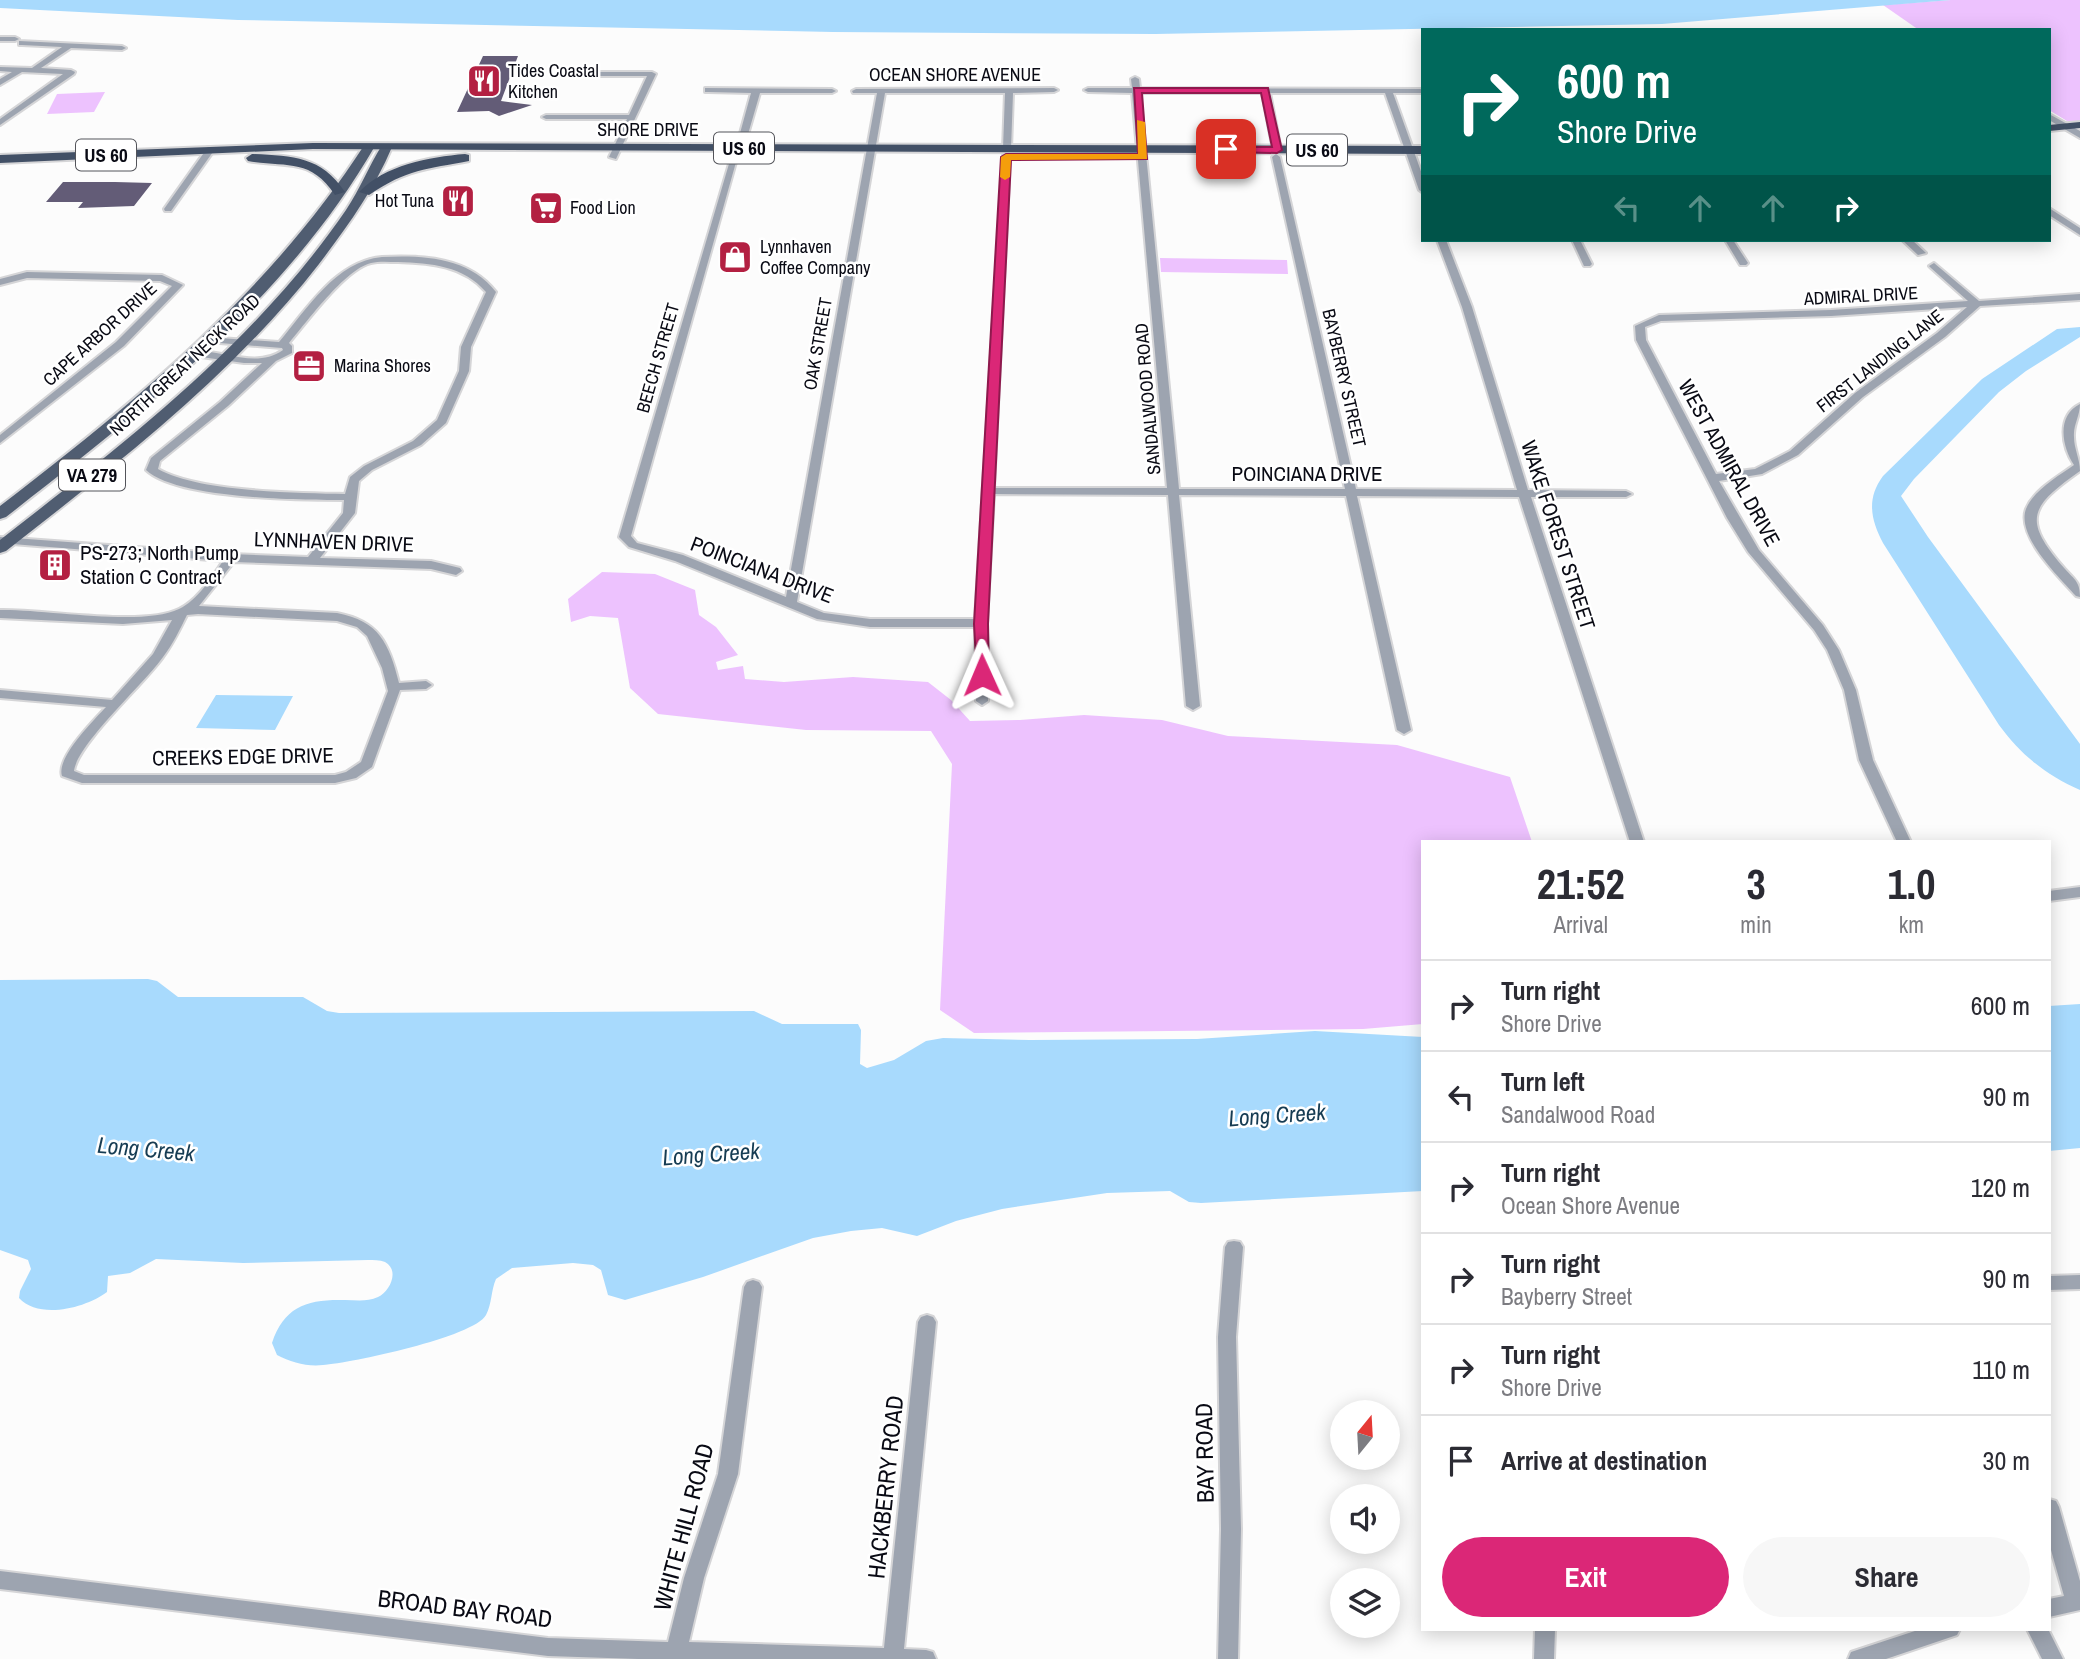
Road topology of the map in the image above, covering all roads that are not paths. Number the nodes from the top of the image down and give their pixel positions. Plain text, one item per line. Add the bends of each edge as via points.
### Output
1 (0, 39) edge
2 (70, 46) junction
3 (122, 48) dead end
4 (0, 69) edge
5 (20, 70) junction
6 (34, 70) junction
7 (563, 74) dead end
8 (1135, 79) dead end
9 (0, 83) edge
10 (708, 89) dead end
11 (1009, 90) junction
12 (1054, 90) dead end
13 (1088, 90) dead end
14 (1137, 90) junction
15 (1265, 90) junction
16 (1388, 90) junction
17 (756, 91) junction
18 (832, 91) dead end
19 (856, 91) dead end
20 (881, 91) junction
21 (1421, 91) edge
22 (546, 117) dead end
23 (632, 117) junction
24 (2051, 117) edge
25 (0, 123) edge
26 (2065, 126) junction
27 (2051, 128) edge
28 (2079, 132) edge
29 (2051, 135) edge
30 (366, 151) junction
31 (384, 151) junction
32 (615, 152) junction
33 (738, 153) junction
34 (870, 153) junction
35 (1007, 153) junction
36 (1143, 153) junction
37 (1277, 153) junction
38 (208, 154) junction
39 (1414, 155) edge
40 (485, 156) junction
41 (241, 158) junction
42 (0, 159) edge
43 (0, 166) edge
44 (1421, 182) edge
45 (340, 192) junction
46 (365, 192) junction
47 (168, 209) dead end
48 (2051, 212) edge
49 (2080, 232) edge
50 (1442, 242) edge
51 (1577, 242) edge
52 (1730, 242) edge
53 (1909, 242) edge
54 (1921, 253) dead end
55 (1743, 263) dead end
56 (1587, 264) dead end
57 (1934, 266) dead end
58 (0, 282) edge
59 (2080, 297) edge
60 (1977, 304) junction
61 (1644, 323) joint
62 (208, 340) junction
63 (243, 342) junction
64 (282, 345) junction
65 (194, 353) junction
66 (227, 358) junction
67 (271, 361) junction
68 (2080, 407) edge
69 (0, 440) edge
70 (2080, 466) edge
71 (1713, 478) junction
72 (988, 491) junction
73 (1175, 492) junction
74 (1352, 493) junction
75 (1524, 494) junction
76 (1626, 494) dead end
77 (351, 497) junction
78 (0, 514) edge
79 (3, 543) edge
80 (655, 551) joint
81 (231, 558) junction
82 (311, 561) junction
83 (456, 571) dead end
84 (2080, 593) edge
85 (791, 604) junction
86 (183, 612) junction
87 (0, 614) edge
88 (981, 624) junction
89 (426, 685) dead end
90 (394, 687) junction
91 (0, 694) edge
92 (982, 701) dead end
93 (115, 704) junction
94 (1193, 706) dead end
95 (1404, 730) dead end
96 (1636, 840) edge
97 (1902, 840) edge
98 (2080, 892) edge
99 (2051, 896) edge
100 (1234, 1247) dead end
101 (2080, 1282) edge
102 (2051, 1283) edge
103 (752, 1287) dead end
104 (927, 1322) dead end
105 (2051, 1513) edge
106 (0, 1580) edge
107 (2078, 1601) edge
108 (2051, 1608) edge
109 (1545, 1631) edge
110 (1944, 1631) edge
111 (2039, 1631) edge
112 (676, 1653) junction
113 (893, 1658) edge
114 (926, 1659) edge
115 (1228, 1659) edge
116 (1544, 1659) edge
117 (1858, 1659) edge
118 (2053, 1659) edge

1 - 2 street
2 - 3 street
2 - 6 street
4 - 5 street
5 - 6 street
5 - 9 street
6 - 25 street via 71,72
7 - 23 street via 652,74
8 - 14 street
10 - 17 street
11 - 12 street, OCEAN SHORE AVENUE
11 - 20 street, OCEAN SHORE AVENUE
11 - 35 street
13 - 14 street
14 - 15 street
14 - 36 street, SANDALWOOD ROAD
15 - 16 street
15 - 37 street, BAYBERRY STREET
16 - 21 street
16 - 39 street
17 - 18 street
17 - 33 street, BEECH STREET
19 - 20 street, OCEAN SHORE AVENUE
20 - 34 street, OAK STREET
22 - 23 street
23 - 32 street
24 - 26 street
26 - 27 highway
26 - 28 highway
28 - 29 highway
30 - 31 highway, SHORE DRIVE / US 60
30 - 38 highway, SHORE DRIVE / US 60
30 - 41 highway, SHORE DRIVE / US 60
30 - 45 main road, NORTH GREAT NECK ROAD / VA 279
31 - 32 highway, SHORE DRIVE / US 60
31 - 40 highway, SHORE DRIVE / US 60
31 - 46 main road, NORTH GREAT NECK ROAD / VA 279
32 - 33 highway, SHORE DRIVE / US 60
32 - 40 highway, SHORE DRIVE / US 60
33 - 34 highway, SHORE DRIVE / US 60
33 - 80 street, BEECH STREET via 628,522 628,542
34 - 35 highway, SHORE DRIVE / US 60
34 - 85 street, OAK STREET
35 - 36 highway, SHORE DRIVE / US 60
35 - 72 street
36 - 37 highway, SHORE DRIVE / US 60
36 - 73 street, SANDALWOOD ROAD
37 - 39 highway, SHORE DRIVE / US 60
37 - 74 street, BAYBERRY STREET
38 - 41 highway, SHORE DRIVE / US 60
38 - 42 highway, SHORE DRIVE / US 60
38 - 43 highway, SHORE DRIVE / US 60
38 - 47 street
39 - 44 street
40 - 46 highway via 416,165 391,174
41 - 45 highway via 312,166 329,175
45 - 62 main road, NORTH GREAT NECK ROAD / VA 279 via 281,267
46 - 63 main road, NORTH GREAT NECK ROAD / VA 279 via 314,262
48 - 49 street
50 - 75 street, WAKE FOREST STREET via 1467,307
51 - 56 street
52 - 55 street
53 - 54 street
57 - 60 street, FIRST LANDING LANE
58 - 69 street, CAPE ARBOR DRIVE via 27,275 162,278 178,285 110,353
59 - 60 street, ADMIRAL DRIVE
60 - 61 street, ADMIRAL DRIVE
60 - 71 street, FIRST LANDING LANE via 1859,395 1794,453 1758,472
61 - 71 street, WEST ADMIRAL DRIVE via 1639,331 1641,340
62 - 63 street
62 - 65 main road, NORTH GREAT NECK ROAD / VA 279
63 - 64 street
63 - 66 main road, NORTH GREAT NECK ROAD / VA 279
64 - 67 street via 288,351
64 - 77 street via 356,265 367,261 449,264 474,276 491,292 466,347 464,371 442,421 417,443 359,474 351,486
65 - 66 street
65 - 78 main road, NORTH GREAT NECK ROAD / VA 279 via 123,417
66 - 67 street
66 - 79 main road, NORTH GREAT NECK ROAD / VA 279 via 130,444
67 - 77 street via 155,460 152,470 160,476 219,488
68 - 70 street via 2067,433
70 - 84 street via 2038,501 2029,520 2038,542
71 - 97 street, WEST ADMIRAL DRIVE via 1760,560 1833,650 1850,690 1866,760
72 - 73 street, POINCIANA DRIVE
72 - 88 street
73 - 74 street, POINCIANA DRIVE
73 - 94 street, SANDALWOOD ROAD
74 - 75 street, POINCIANA DRIVE
74 - 95 street, BAYBERRY STREET
75 - 76 street, POINCIANA DRIVE
75 - 96 street, WAKE FOREST STREET
77 - 82 street via 349,513
79 - 81 street, LYNNHAVEN DRIVE
80 - 85 street, POINCIANA DRIVE
81 - 82 street, LYNNHAVEN DRIVE
81 - 86 street, CREEKS EDGE DRIVE
82 - 83 street, LYNNHAVEN DRIVE via 432,565
85 - 88 street, POINCIANA DRIVE via 858,623
86 - 87 street via 131,620
86 - 90 street via 350,620 373,635
86 - 93 street, CREEKS EDGE DRIVE via 158,656
88 - 92 street
89 - 90 street
90 - 93 street, CREEKS EDGE DRIVE via 367,764 335,779 73,777 68,764
91 - 93 street
98 - 99 street
100 - 115 street, BAY ROAD via 1227,1337
101 - 102 street
103 - 112 street, WHITE HILL ROAD via 728,1474 694,1578
104 - 113 street, HACKBERRY ROAD
105 - 107 street
106 - 112 street, BROAD BAY ROAD via 469,1639
107 - 108 street
109 - 116 street
110 - 117 street
111 - 118 street
112 - 113 street, BROAD BAY ROAD
113 - 114 street, BROAD BAY ROAD

